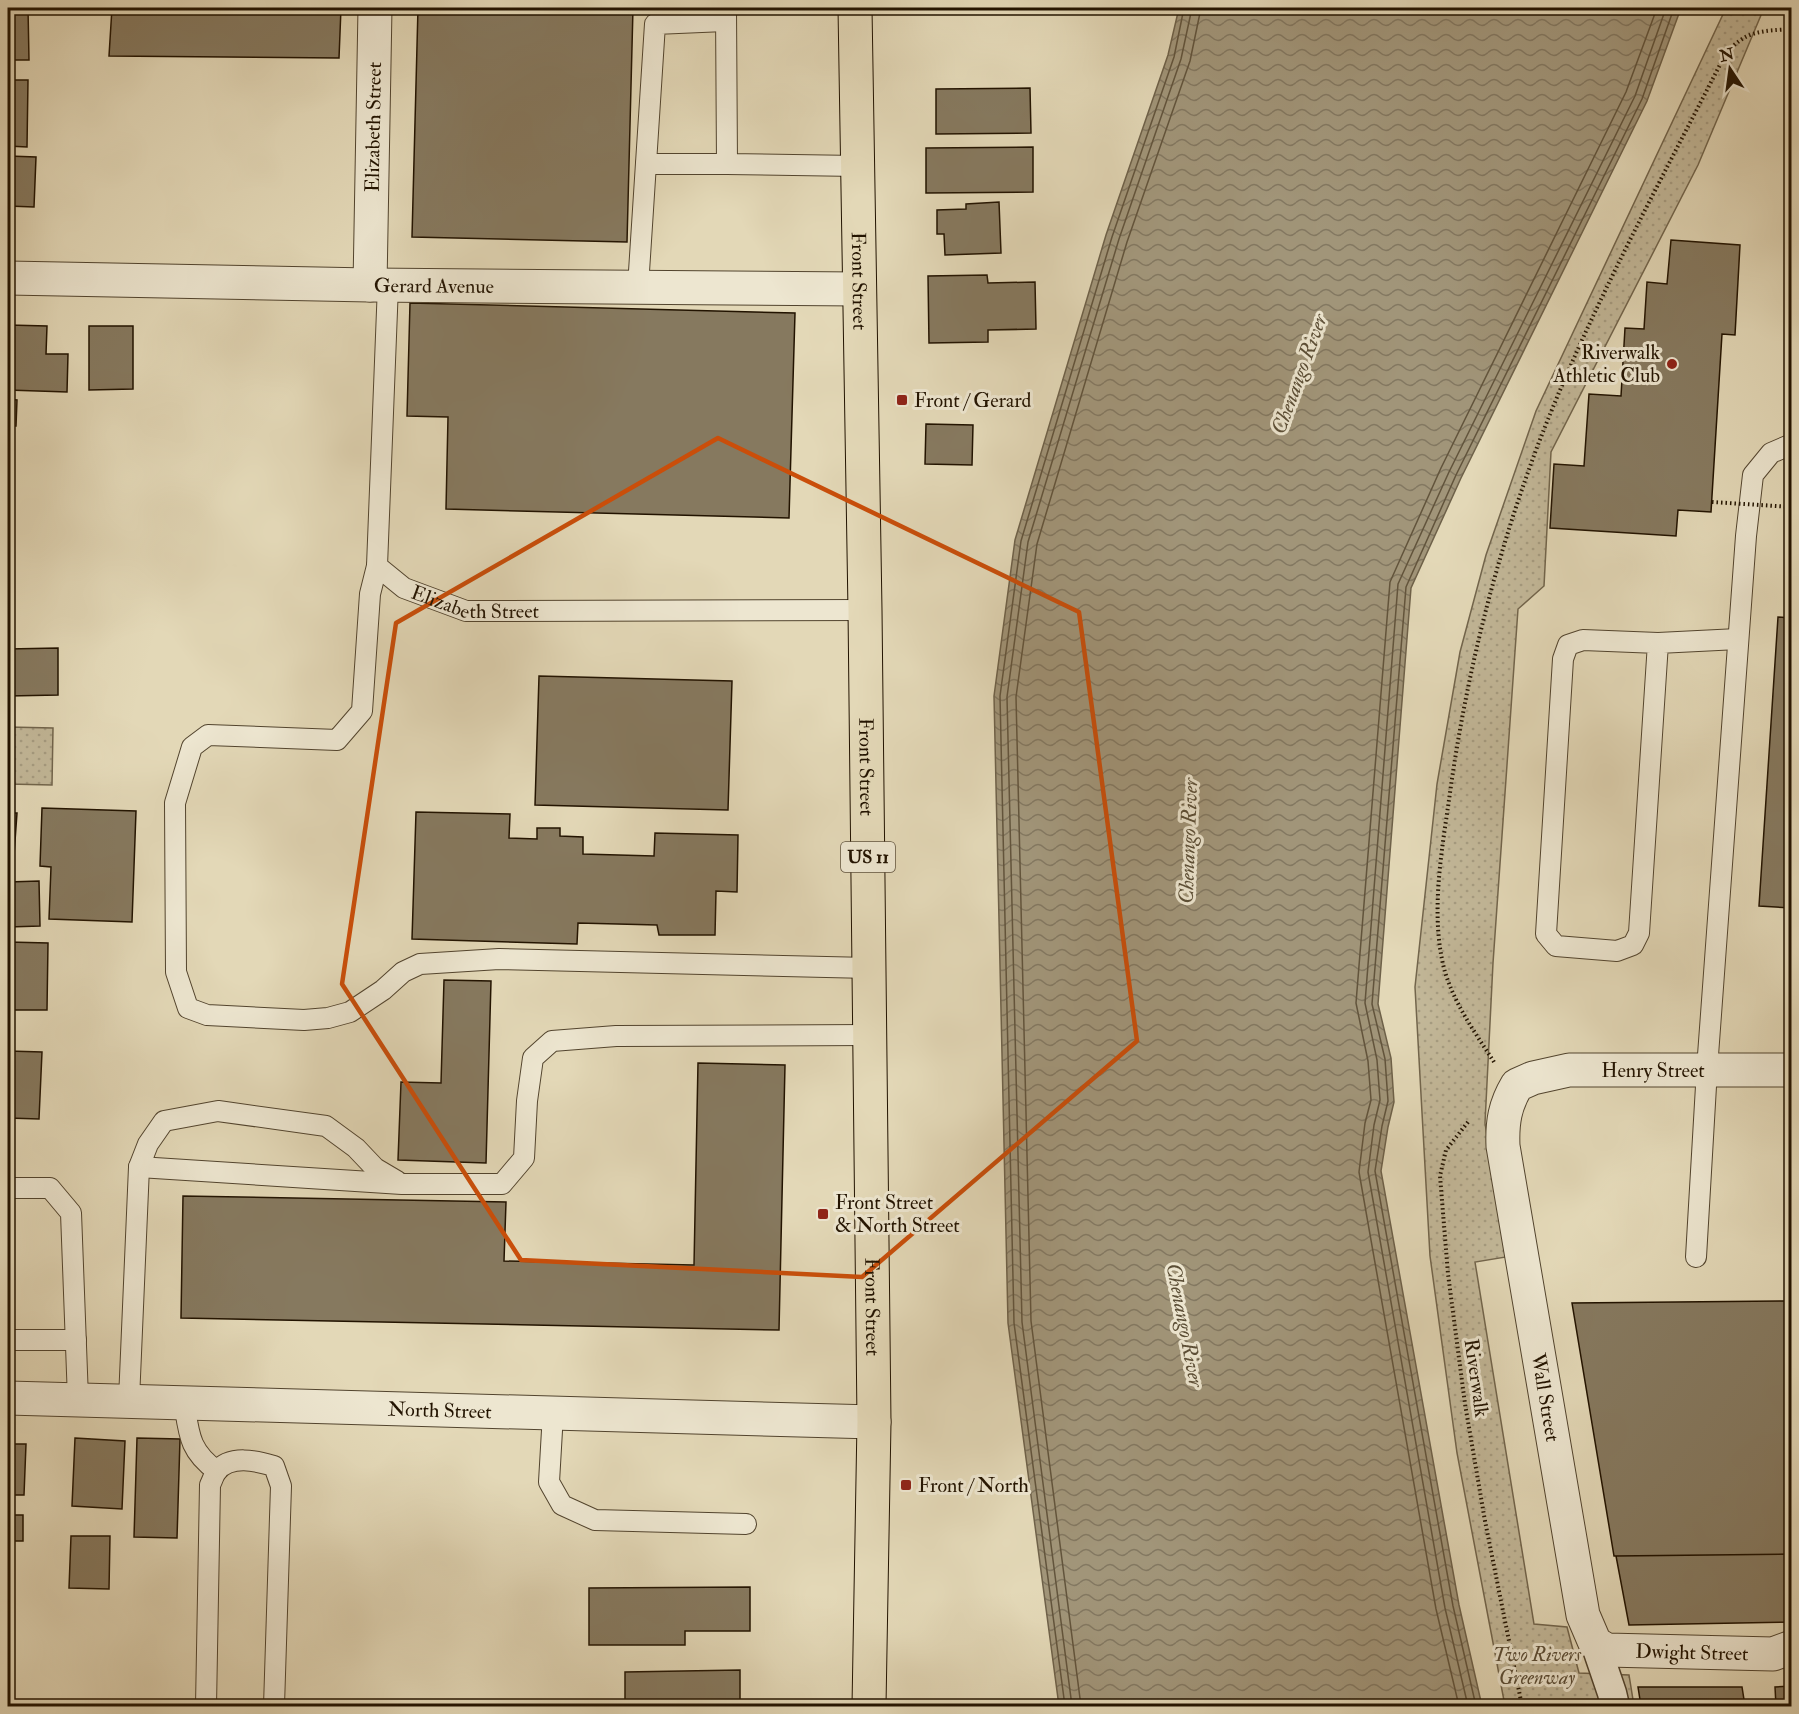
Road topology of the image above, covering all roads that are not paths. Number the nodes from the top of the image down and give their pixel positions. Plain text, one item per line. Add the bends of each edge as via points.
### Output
1 (375, 8) edge
2 (855, 8) edge
3 (725, 14) edge
4 (646, 164) junction
5 (727, 164) junction
6 (857, 166) junction
7 (8, 278) edge
8 (379, 285) junction
9 (638, 287) junction
10 (859, 289) junction
11 (1791, 444) edge
12 (377, 566) junction
13 (865, 610) junction
14 (1738, 639) junction
15 (1658, 643) junction
16 (869, 968) junction
17 (870, 1035) junction
18 (1707, 1070) junction
19 (1791, 1070) edge
20 (1517, 1085) joint
21 (139, 1167) junction
22 (402, 1184) junction
23 (8, 1188) edge
24 (1696, 1257) dead end
25 (8, 1340) edge
26 (75, 1340) junction
27 (8, 1398) edge
28 (78, 1399) junction
29 (129, 1400) junction
30 (184, 1402) junction
31 (553, 1413) junction
32 (874, 1422) junction
33 (217, 1471) junction
34 (746, 1524) dead end
35 (1595, 1643) junction
36 (1791, 1647) edge
37 (206, 1707) edge
38 (274, 1707) edge
39 (869, 1707) edge
40 (1614, 1707) edge

1 - 8 street, Elizabeth Street
2 - 6 main road, Front Street / US 11
3 - 4 lane via 655,24
3 - 5 lane
4 - 5 lane
4 - 9 lane
5 - 6 lane
6 - 10 main road, Front Street / US 11
7 - 8 street, Gerard Avenue
8 - 9 street, Gerard Avenue
8 - 12 lane, Elizabeth Street
9 - 10 street, Gerard Avenue
10 - 13 main road, Front Street / US 11
11 - 14 lane via 1770,453 1753,475
12 - 13 lane, Elizabeth Street via 404,588 466,611
12 - 16 lane via 370,594 362,711 337,740 208,735 192,747 175,803 176,972 188,1008 207,1015 328,1018 350,1012 403,972 420,964 499,959
13 - 16 main road, Front Street / US 11
14 - 15 lane
14 - 18 lane
15 - 15 lane via 1583,640 1568,645 1563,659 1545,934 1556,946 1617,951 1634,945 1639,933
16 - 17 main road, Front Street / US 11
17 - 22 lane via 629,1035 552,1041 533,1058 524,1158 502,1184
17 - 32 main road, Front Street / US 11
18 - 19 street, Henry Street
18 - 20 street, Henry Street via 1569,1070
18 - 24 lane
20 - 35 street, Wall Street via 1503,1119 1503,1146 1583,1615
21 - 22 lane
21 - 22 lane via 148,1144 164,1121 218,1111 326,1126 375,1168
21 - 29 lane
23 - 26 lane via 50,1188 71,1213
25 - 26 lane
26 - 28 lane
27 - 28 street, North Street
28 - 29 street, North Street
29 - 30 street, North Street
30 - 31 street, North Street
30 - 33 lane via 189,1438 203,1461
31 - 32 street, North Street
31 - 34 lane via 549,1482 562,1505 595,1520
32 - 39 main road, Front Street / US 11
33 - 37 lane via 210,1485
33 - 38 lane via 230,1463 252,1459 274,1466 281,1486
35 - 36 street, Dwight Street via 1607,1650 1773,1654
35 - 40 street, Wall Street

